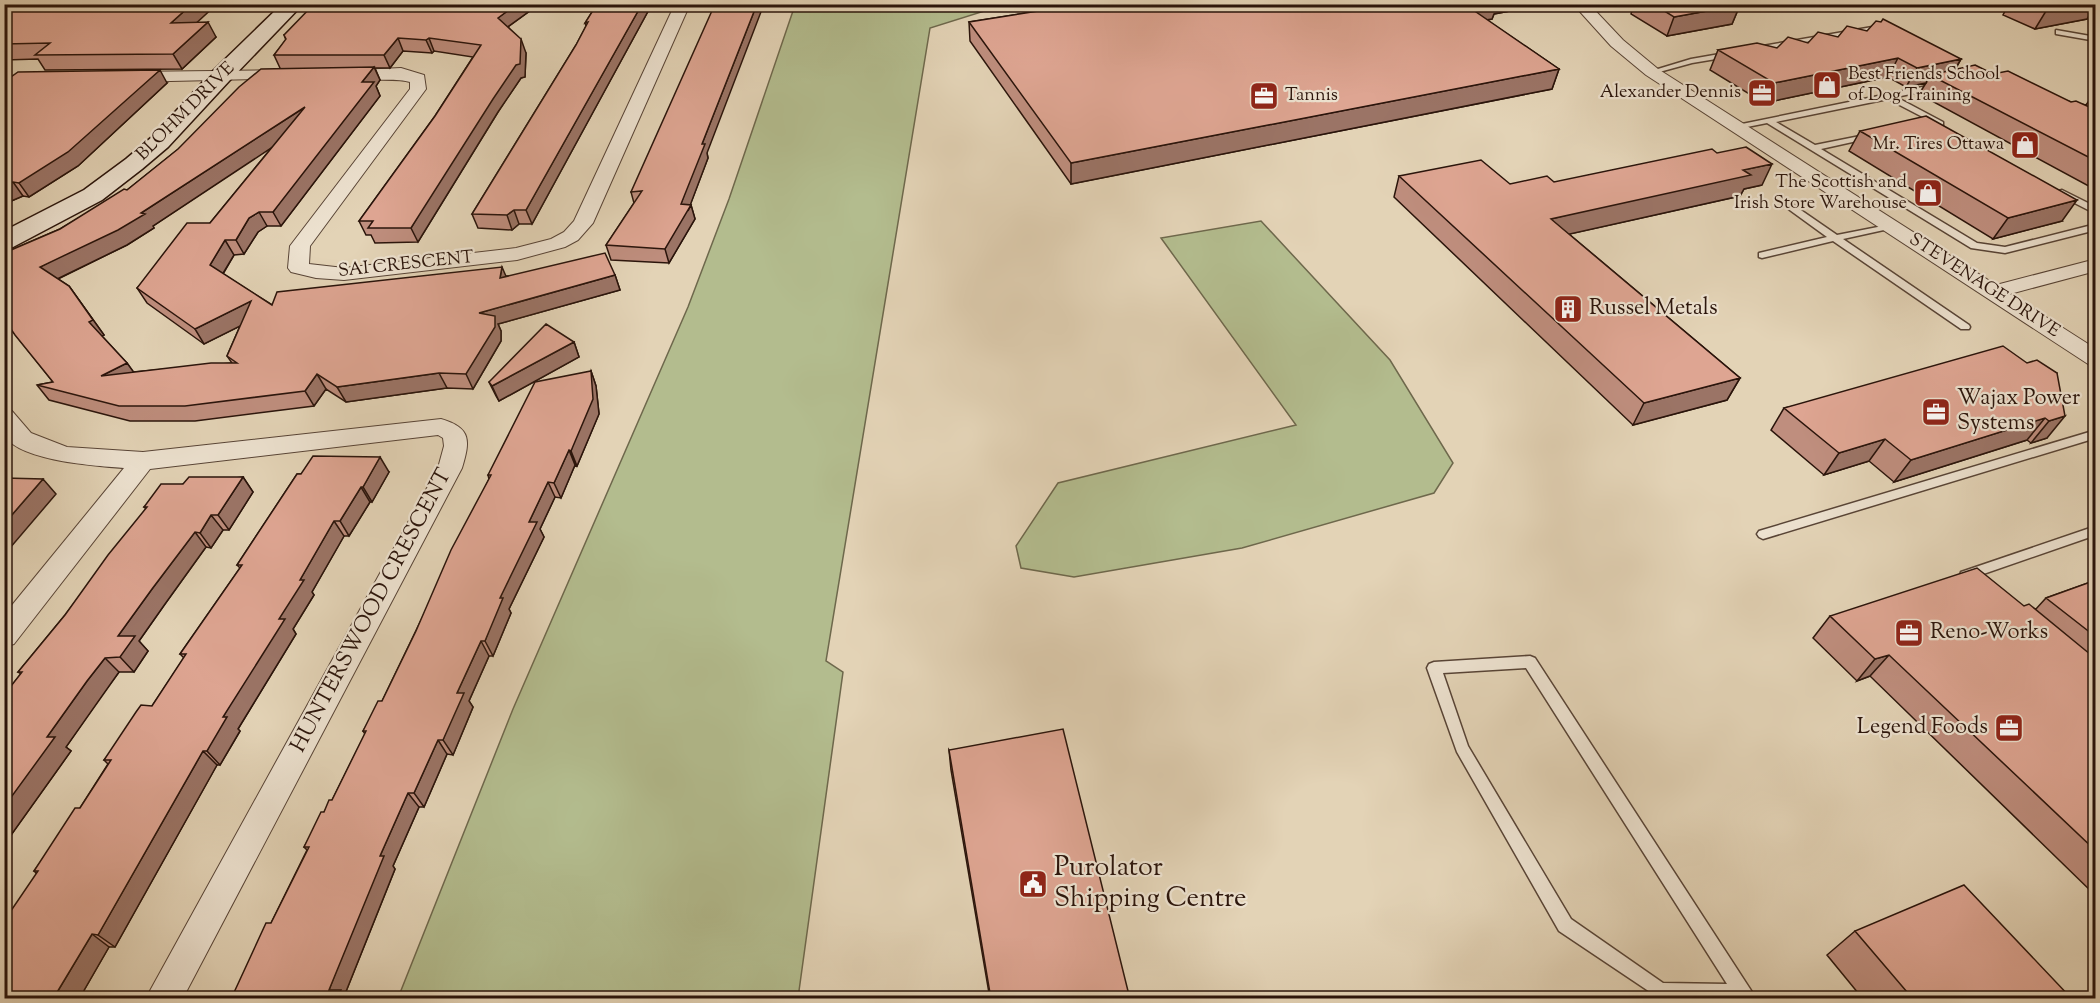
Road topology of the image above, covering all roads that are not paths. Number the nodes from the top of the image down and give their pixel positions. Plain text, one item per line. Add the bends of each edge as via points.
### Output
1 (294, 4) edge
2 (683, 4) edge
3 (1580, 4) edge
4 (2059, 32) dead end
5 (1889, 34) edge
6 (2096, 39) edge
7 (1750, 51) edge
8 (1738, 52) edge
9 (1652, 72) junction
10 (302, 74) edge
11 (326, 74) edge
12 (222, 75) junction
13 (108, 77) edge
14 (1941, 85) edge
15 (1889, 96) junction
16 (1769, 120) junction
17 (1934, 121) junction
18 (1923, 124) edge
19 (1737, 127) junction
20 (1944, 127) edge
21 (1879, 133) edge
22 (1814, 148) junction
23 (2055, 189) edge
24 (1779, 198) dead end
25 (2096, 211) edge
26 (1890, 225) junction
27 (2096, 227) edge
28 (1835, 238) junction
29 (4, 242) edge
30 (1762, 255) dead end
31 (2096, 265) edge
32 (1993, 292) junction
33 (1965, 327) dead end
34 (2096, 359) edge
35 (4, 417) edge
36 (2096, 434) edge
37 (143, 462) junction
38 (2096, 530) edge
39 (1763, 534) dead end
40 (1971, 584) edge
41 (4, 636) edge
42 (1744, 996) edge
43 (164, 999) edge

1 - 12 street, BLOHM DRIVE
2 - 11 street, SAI CRESCENT via 583,223 558,243 517,254 344,274 298,268 300,246 418,89 418,79 401,73
3 - 9 street, STEVENAGE DRIVE
4 - 6 lane
5 - 7 lane via 1878,28
8 - 9 lane
9 - 19 street, STEVENAGE DRIVE
10 - 12 street
12 - 13 street
12 - 29 street, BLOHM DRIVE via 160,142 134,164 93,195
14 - 15 lane
15 - 16 lane
15 - 17 lane
16 - 19 lane
16 - 22 lane
17 - 18 lane
17 - 20 lane
19 - 26 street, STEVENAGE DRIVE
21 - 22 lane
22 - 27 lane via 1974,246 2005,250
23 - 25 lane
24 - 28 lane
26 - 28 lane
26 - 32 street, STEVENAGE DRIVE
28 - 30 lane
28 - 33 lane
31 - 32 street
32 - 34 street, STEVENAGE DRIVE
35 - 37 street, HUNTERSWOOD CRESCENT via 22,439 64,455
36 - 39 lane
37 - 41 street
37 - 43 street, HUNTERSWOOD CRESCENT via 441,427 454,434 456,446 450,468
38 - 40 lane via 1962,576
42 - 42 lane via 1530,662 1434,668 1462,748 1565,925 1661,991

